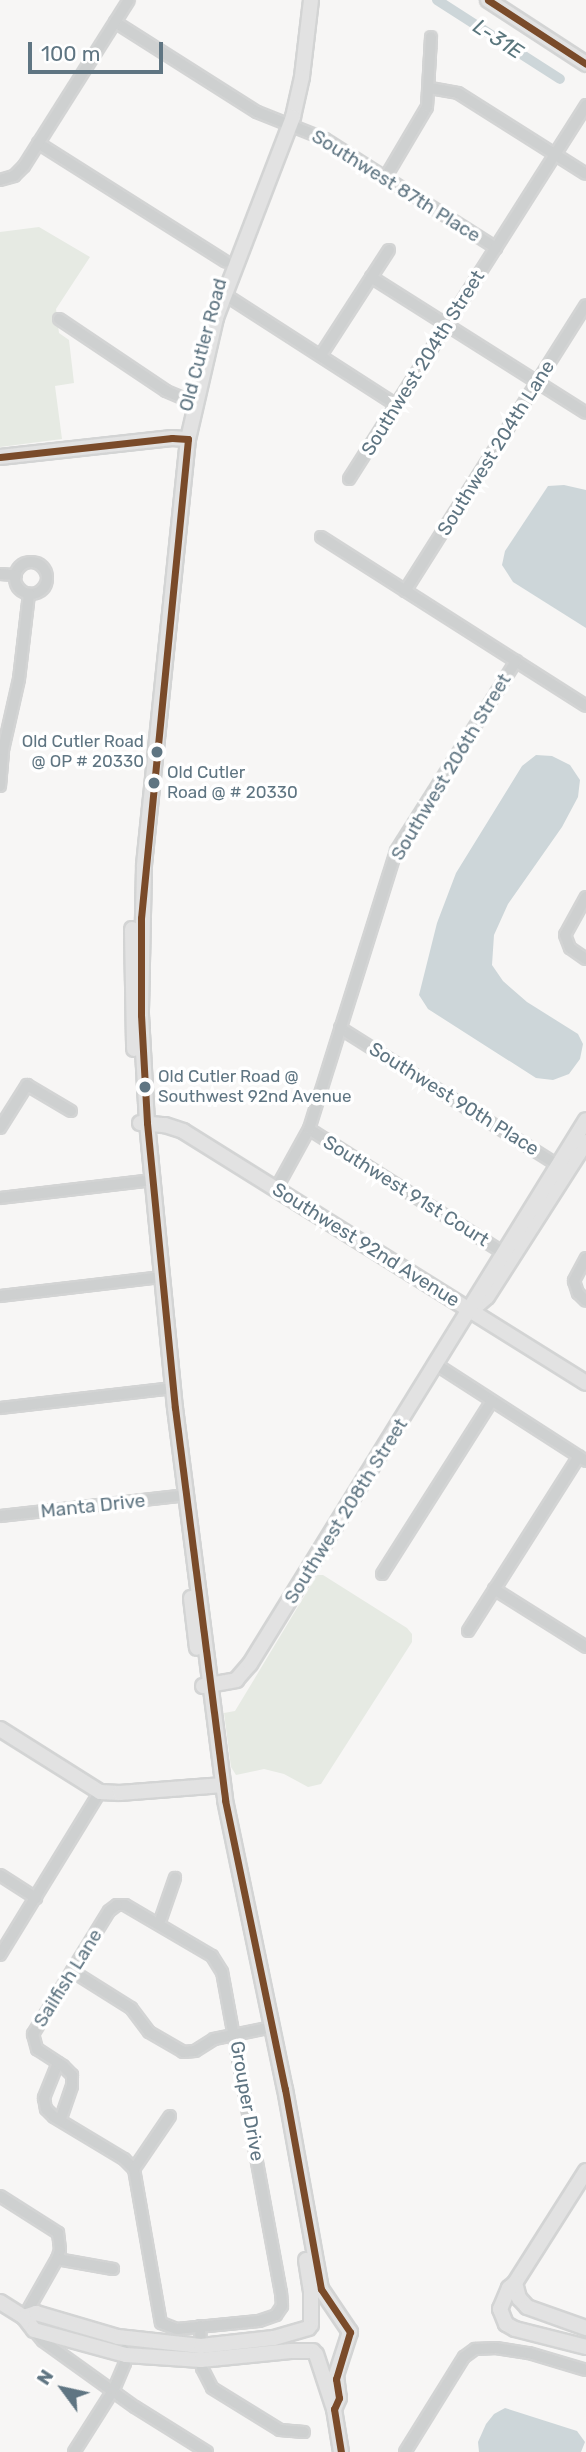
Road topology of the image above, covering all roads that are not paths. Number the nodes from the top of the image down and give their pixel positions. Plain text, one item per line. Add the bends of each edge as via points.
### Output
1 (129, 0) edge
2 (302, 0) edge
3 (311, 0) edge
4 (488, 0) edge
5 (115, 22) junction
6 (431, 37) dead end
7 (586, 64) edge
8 (430, 88) junction
9 (586, 105) edge
10 (287, 123) junction
11 (38, 143) junction
12 (554, 155) junction
13 (586, 174) edge
14 (384, 178) junction
15 (0, 180) edge
16 (256, 206) junction
17 (496, 248) junction
18 (389, 250) dead end
19 (226, 262) junction
20 (371, 276) junction
21 (224, 294) junction
22 (586, 305) edge
23 (214, 311) junction
24 (59, 319) dead end
25 (447, 324) junction
26 (321, 355) junction
27 (537, 382) junction
28 (185, 399) junction
29 (396, 405) junction
30 (586, 413) edge
31 (183, 439) junction
32 (0, 457) edge
33 (349, 479) dead end
34 (321, 537) dead end
35 (0, 574) edge
36 (16, 575) junction
37 (405, 591) junction
38 (29, 594) junction
39 (516, 661) junction
40 (586, 705) edge
41 (153, 737) junction
42 (0, 786) edge
43 (139, 833) junction
44 (147, 849) junction
45 (586, 897) edge
46 (136, 939) junction
47 (586, 959) edge
48 (340, 1028) junction
49 (71, 1111) dead end
50 (586, 1120) edge
51 (144, 1123) junction
52 (0, 1128) edge
53 (309, 1129) junction
54 (586, 1142) edge
55 (562, 1169) junction
56 (144, 1181) junction
57 (276, 1189) junction
58 (0, 1198) edge
59 (502, 1252) junction
60 (586, 1258) edge
61 (157, 1278) junction
62 (0, 1297) edge
63 (586, 1301) edge
64 (471, 1310) junction
65 (437, 1365) junction
66 (586, 1383) edge
67 (170, 1389) junction
68 (492, 1401) junction
69 (0, 1408) edge
70 (582, 1458) edge
71 (184, 1495) junction
72 (0, 1517) edge
73 (382, 1574) dead end
74 (494, 1589) junction
75 (468, 1630) dead end
76 (586, 1647) edge
77 (206, 1686) junction
78 (0, 1730) edge
79 (219, 1786) junction
80 (100, 1792) junction
81 (0, 1875) edge
82 (175, 1878) dead end
83 (36, 1898) junction
84 (117, 1905) joint
85 (159, 1924) junction
86 (0, 1955) edge
87 (72, 1971) junction
88 (268, 2028) junction
89 (235, 2035) junction
90 (58, 2063) junction
91 (170, 2116) dead end
92 (60, 2120) junction
93 (134, 2169) junction
94 (586, 2171) edge
95 (0, 2196) edge
96 (57, 2259) junction
97 (113, 2269) dead end
98 (515, 2283) junction
99 (0, 2302) edge
100 (24, 2317) junction
101 (341, 2319) junction
102 (200, 2326) junction
103 (310, 2326) junction
104 (586, 2328) edge
105 (34, 2330) junction
106 (118, 2337) junction
107 (586, 2347) edge
108 (346, 2348) junction
109 (201, 2353) junction
110 (314, 2353) junction
111 (126, 2355) junction
112 (586, 2370) edge
113 (114, 2389) junction
114 (334, 2409) junction
115 (304, 2432) dead end
116 (200, 2450) edge
117 (74, 2452) edge
118 (341, 2452) edge
119 (405, 2452) edge

1 - 5 street
2 - 10 main road, Old Cutler Road
3 - 10 main road, Old Cutler Road via 302,77
4 - 7 main road
5 - 10 street, Southwest 87th Place via 251,109
5 - 11 street
6 - 8 street
8 - 12 street via 457,93
8 - 14 street via 423,117
9 - 12 street, Southwest 204th Street
10 - 14 street, Southwest 87th Place via 325,139
10 - 16 main road, Old Cutler Road
11 - 15 street via 14,176
11 - 19 street
12 - 13 street
12 - 17 street, Southwest 204th Street
14 - 17 street, Southwest 87th Place
16 - 19 main road, Old Cutler Road
16 - 21 main road, Old Cutler Road
17 - 25 street, Southwest 204th Street
18 - 20 street
19 - 23 main road, Old Cutler Road
20 - 25 street
20 - 26 street
21 - 23 main road, Old Cutler Road
21 - 26 street
22 - 27 street, Southwest 204th Lane
23 - 28 main road, Old Cutler Road
23 - 31 main road, Old Cutler Road
24 - 28 street
25 - 27 street
25 - 29 street, Southwest 204th Street
26 - 29 street
27 - 30 street
27 - 37 street, Southwest 204th Lane
28 - 31 main road, Old Cutler Road
29 - 33 street, Southwest 204th Street
31 - 32 main road
31 - 41 main road, Old Cutler Road
34 - 37 street
35 - 36 street
36 - 38 street via 17,585
36 - 38 street via 21,566 31,562 45,569 43,589
37 - 39 street
38 - 42 street
39 - 40 street
39 - 48 street, Southwest 206th Street via 396,851
41 - 43 main road, Old Cutler Road
41 - 44 main road, Old Cutler Road
43 - 44 main road
43 - 46 main road, Old Cutler Road
44 - 46 main road, Old Cutler Road
45 - 47 street via 566,929 567,943
46 - 51 main road, Old Cutler Road via 132,1026
48 - 53 street, Southwest 206th Street
48 - 55 street, Southwest 90th Place
49 - 52 street via 27,1085
50 - 55 main road, Southwest 208th Street
51 - 56 main road, Old Cutler Road
51 - 57 main road, Southwest 92nd Avenue via 183,1131
51 - 61 main road, Old Cutler Road
53 - 57 street, Southwest 206th Street
53 - 59 street, Southwest 91st Court
54 - 55 main road, Southwest 208th Street
55 - 59 main road, Southwest 208th Street
55 - 64 main road, Southwest 208th Street via 487,1297
56 - 58 street
56 - 61 main road, Old Cutler Road
57 - 64 main road, Southwest 92nd Avenue
59 - 64 main road, Southwest 208th Street
60 - 63 street via 576,1276 576,1288
61 - 62 street
61 - 67 main road, Old Cutler Road
64 - 65 main road, Southwest 208th Street
64 - 66 main road, Southwest 92nd Avenue
65 - 68 street
65 - 77 main road, Southwest 208th Street via 243,1674 236,1680
67 - 69 street
67 - 71 main road, Old Cutler Road
68 - 70 street
68 - 73 street
70 - 74 street
71 - 72 street, Manta Drive
71 - 77 main road, Old Cutler Road
74 - 75 street
74 - 76 street
77 - 79 main road, Old Cutler Road
78 - 80 main road
79 - 80 main road
79 - 88 main road, Old Cutler Road via 222,1834
80 - 83 street
81 - 83 street
82 - 85 street
83 - 86 street
84 - 85 street, Grouper Drive via 129,1906
84 - 87 street, Sailfish Lane
85 - 89 street, Grouper Drive via 216,1960
87 - 89 street via 131,2008 145,2029 181,2051 192,2052 211,2040
87 - 90 street, Sailfish Lane via 33,2034 34,2046
88 - 89 street
88 - 101 main road, Old Cutler Road via 321,2289
88 - 103 main road, Old Cutler Road via 311,2290
89 - 102 street, Grouper Drive via 281,2292 280,2310 268,2319
90 - 92 street via 73,2078
90 - 92 street via 44,2103
91 - 93 street
92 - 93 street
93 - 102 street via 163,2325 174,2329
94 - 98 main road
95 - 96 street via 58,2233
96 - 97 street
96 - 100 street
98 - 104 main road via 527,2307
98 - 107 main road via 500,2305 506,2324
99 - 100 main road
100 - 105 main road
100 - 106 main road via 37,2313
101 - 103 main road via 324,2315
101 - 108 main road via 350,2332
102 - 109 street
103 - 109 main road
103 - 110 main road via 307,2341
105 - 111 main road
105 - 113 street via 43,2341
106 - 109 main road
106 - 111 street
108 - 110 main road via 332,2358
108 - 114 main road via 336,2375 339,2398
109 - 110 main road
109 - 111 main road
109 - 115 street via 206,2380 216,2392 280,2430
110 - 114 main road
111 - 113 street
112 - 119 street via 529,2353 478,2348 464,2357
113 - 116 street
113 - 117 street
114 - 118 main road

